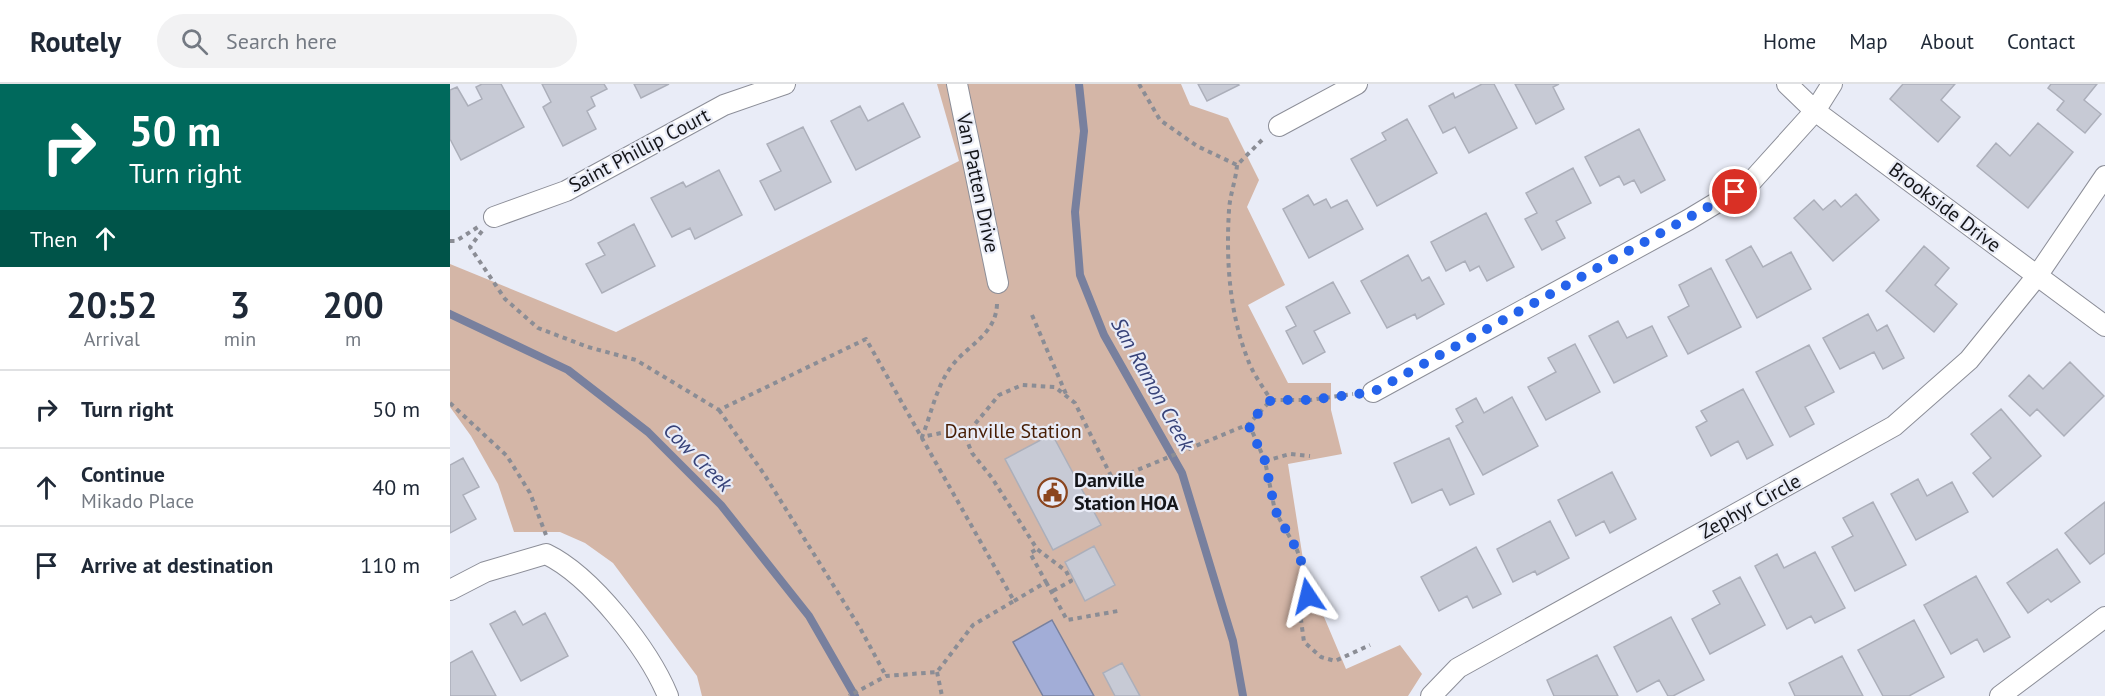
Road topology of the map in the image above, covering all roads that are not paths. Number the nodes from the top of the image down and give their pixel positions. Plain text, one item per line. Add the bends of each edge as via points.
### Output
1 (785, 84) edge
2 (957, 84) edge
3 (1357, 84) edge
4 (1787, 84) edge
5 (1832, 84) edge
6 (1815, 111) junction
7 (1279, 126) road end
8 (2105, 176) edge
9 (494, 217) road end
10 (2037, 276) junction
11 (998, 283) road end
12 (2105, 326) edge
13 (1373, 392) road end
14 (450, 590) edge
15 (2105, 617) edge
16 (668, 696) edge
17 (1431, 696) edge
18 (2000, 696) edge

1 - 9 street, Saint Phillip Court via 724,105 566,191
2 - 11 street, Van Patten Drive
3 - 7 street
4 - 6 street, Brookside Drive
5 - 6 street
6 - 10 street, Brookside Drive
6 - 13 street via 1751,182
8 - 10 street, Zephyr Circle
10 - 12 street, Brookside Drive
10 - 17 street, Zephyr Circle via 1969,360 1894,426 1458,668
14 - 16 street via 486,572 546,554 562,562 597,594 657,670
15 - 18 street

